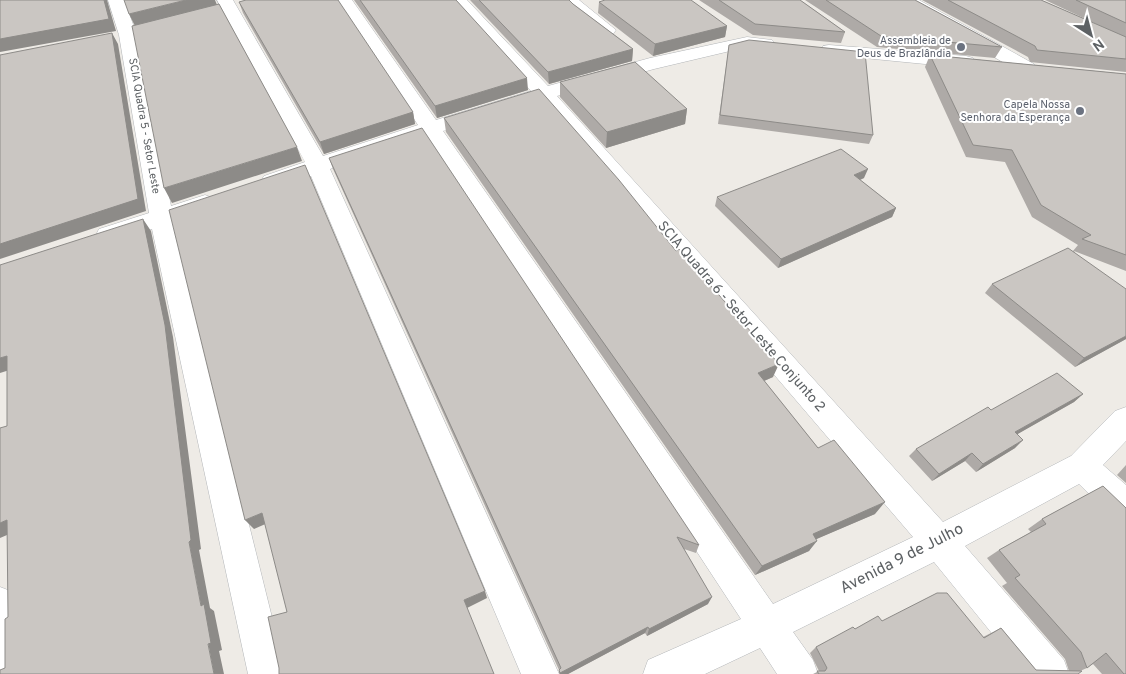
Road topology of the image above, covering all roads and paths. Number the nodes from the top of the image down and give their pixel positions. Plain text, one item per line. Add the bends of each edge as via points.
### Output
1 (116, 0) edge
2 (344, 0) edge
3 (458, 0) edge
4 (907, 0) edge
5 (604, 4) edge
6 (575, 5) edge
7 (228, 6) edge
8 (839, 32) edge
9 (619, 40) edge
10 (785, 46) edge
11 (814, 49) edge
12 (872, 54) junction
13 (1027, 68) junction
14 (1047, 70) edge
15 (544, 93) junction
16 (430, 128) junction
17 (318, 166) junction
18 (254, 187) edge
19 (226, 196) edge
20 (161, 218) junction
21 (85, 242) edge
22 (1126, 420) edge
23 (1082, 466) junction
24 (1126, 507) edge
25 (938, 542) junction
26 (0, 605) edge
27 (768, 626) junction
28 (2, 674) edge
29 (267, 674) edge
30 (540, 674) edge
31 (662, 674) edge
32 (798, 674) edge
33 (1050, 674) edge

1 - 20 street, SCIA Quadra 5 - Setor Leste via 128,35
2 - 16 street
3 - 15 street, SCIA Quadra 6 - Setor Leste Conjunto 2
4 - 13 street
5 - 6 street
6 - 9 street
7 - 17 street
8 - 12 street
10 - 15 street via 739,37 643,58
11 - 12 street
12 - 13 street
13 - 14 street
15 - 16 street
15 - 25 street, SCIA Quadra 6 - Setor Leste Conjunto 2
16 - 17 street
16 - 27 street
17 - 18 street
17 - 30 street
19 - 20 street
20 - 21 street
20 - 29 street, SCIA Quadra 5 - Setor Leste
22 - 23 street, Avenida 9 de Julho
23 - 24 street
23 - 25 street, Avenida 9 de Julho
25 - 27 street, Avenida 9 de Julho
25 - 33 street, SCIA Quadra 6 - Setor Leste Conjunto 2
26 - 28 street
27 - 31 street, Avenida 9 de Julho
27 - 32 street

